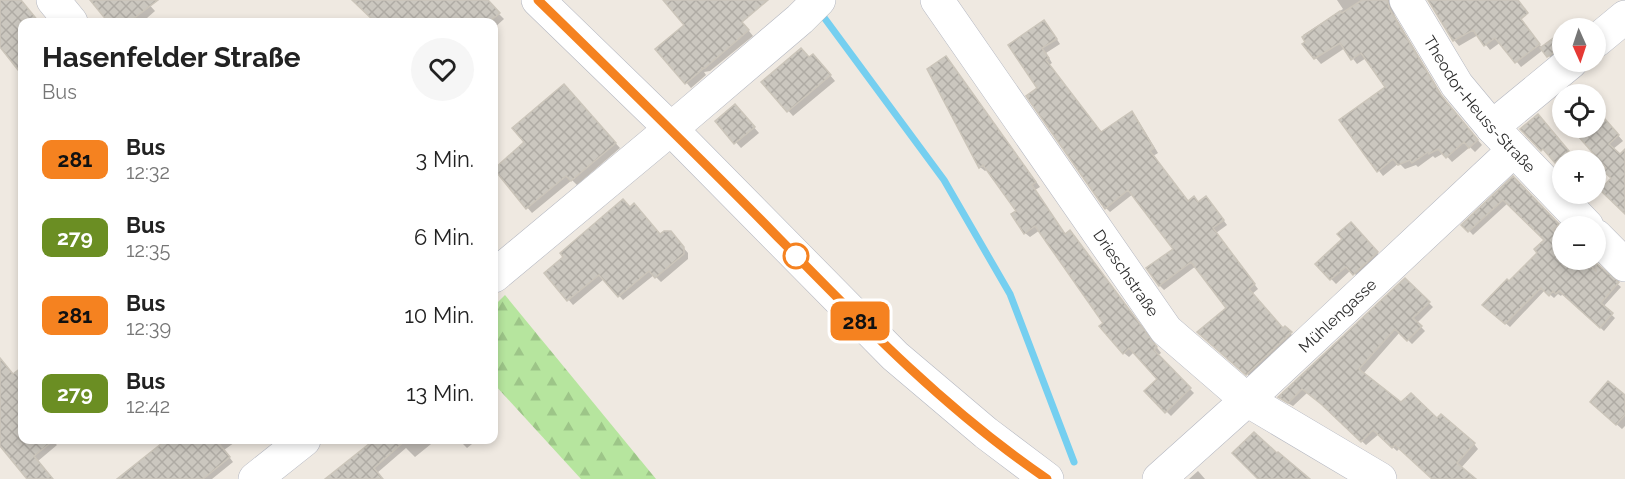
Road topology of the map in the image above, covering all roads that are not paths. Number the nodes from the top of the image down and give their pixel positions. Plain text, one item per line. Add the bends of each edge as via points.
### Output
1 (53, 0) edge
2 (538, 0) edge
3 (937, 0) edge
4 (1406, 0) edge
5 (809, 9) edge
6 (1625, 17) edge
7 (68, 18) edge
8 (1606, 33) edge
9 (1562, 72) edge
10 (671, 129) junction
11 (1502, 139) junction
12 (1577, 216) edge
13 (1606, 246) edge
14 (1625, 266) edge
15 (498, 273) edge
16 (1248, 400) junction
17 (299, 444) edge
18 (255, 479) edge
19 (1047, 479) edge
20 (1159, 479) edge
21 (1380, 479) edge

1 - 7 street
2 - 10 street
3 - 16 street, Drieschstraße via 1166,330
4 - 11 street, Theodor-Heuss-Straße via 1457,85
5 - 10 street
6 - 8 street
9 - 11 street, Mühlengasse
10 - 15 street
10 - 19 street via 895,356
11 - 12 street, Theodor-Heuss-Straße
11 - 16 street, Mühlengasse
13 - 14 street
16 - 20 street, Mühlengasse
16 - 21 street, Drieschstraße
17 - 18 street

